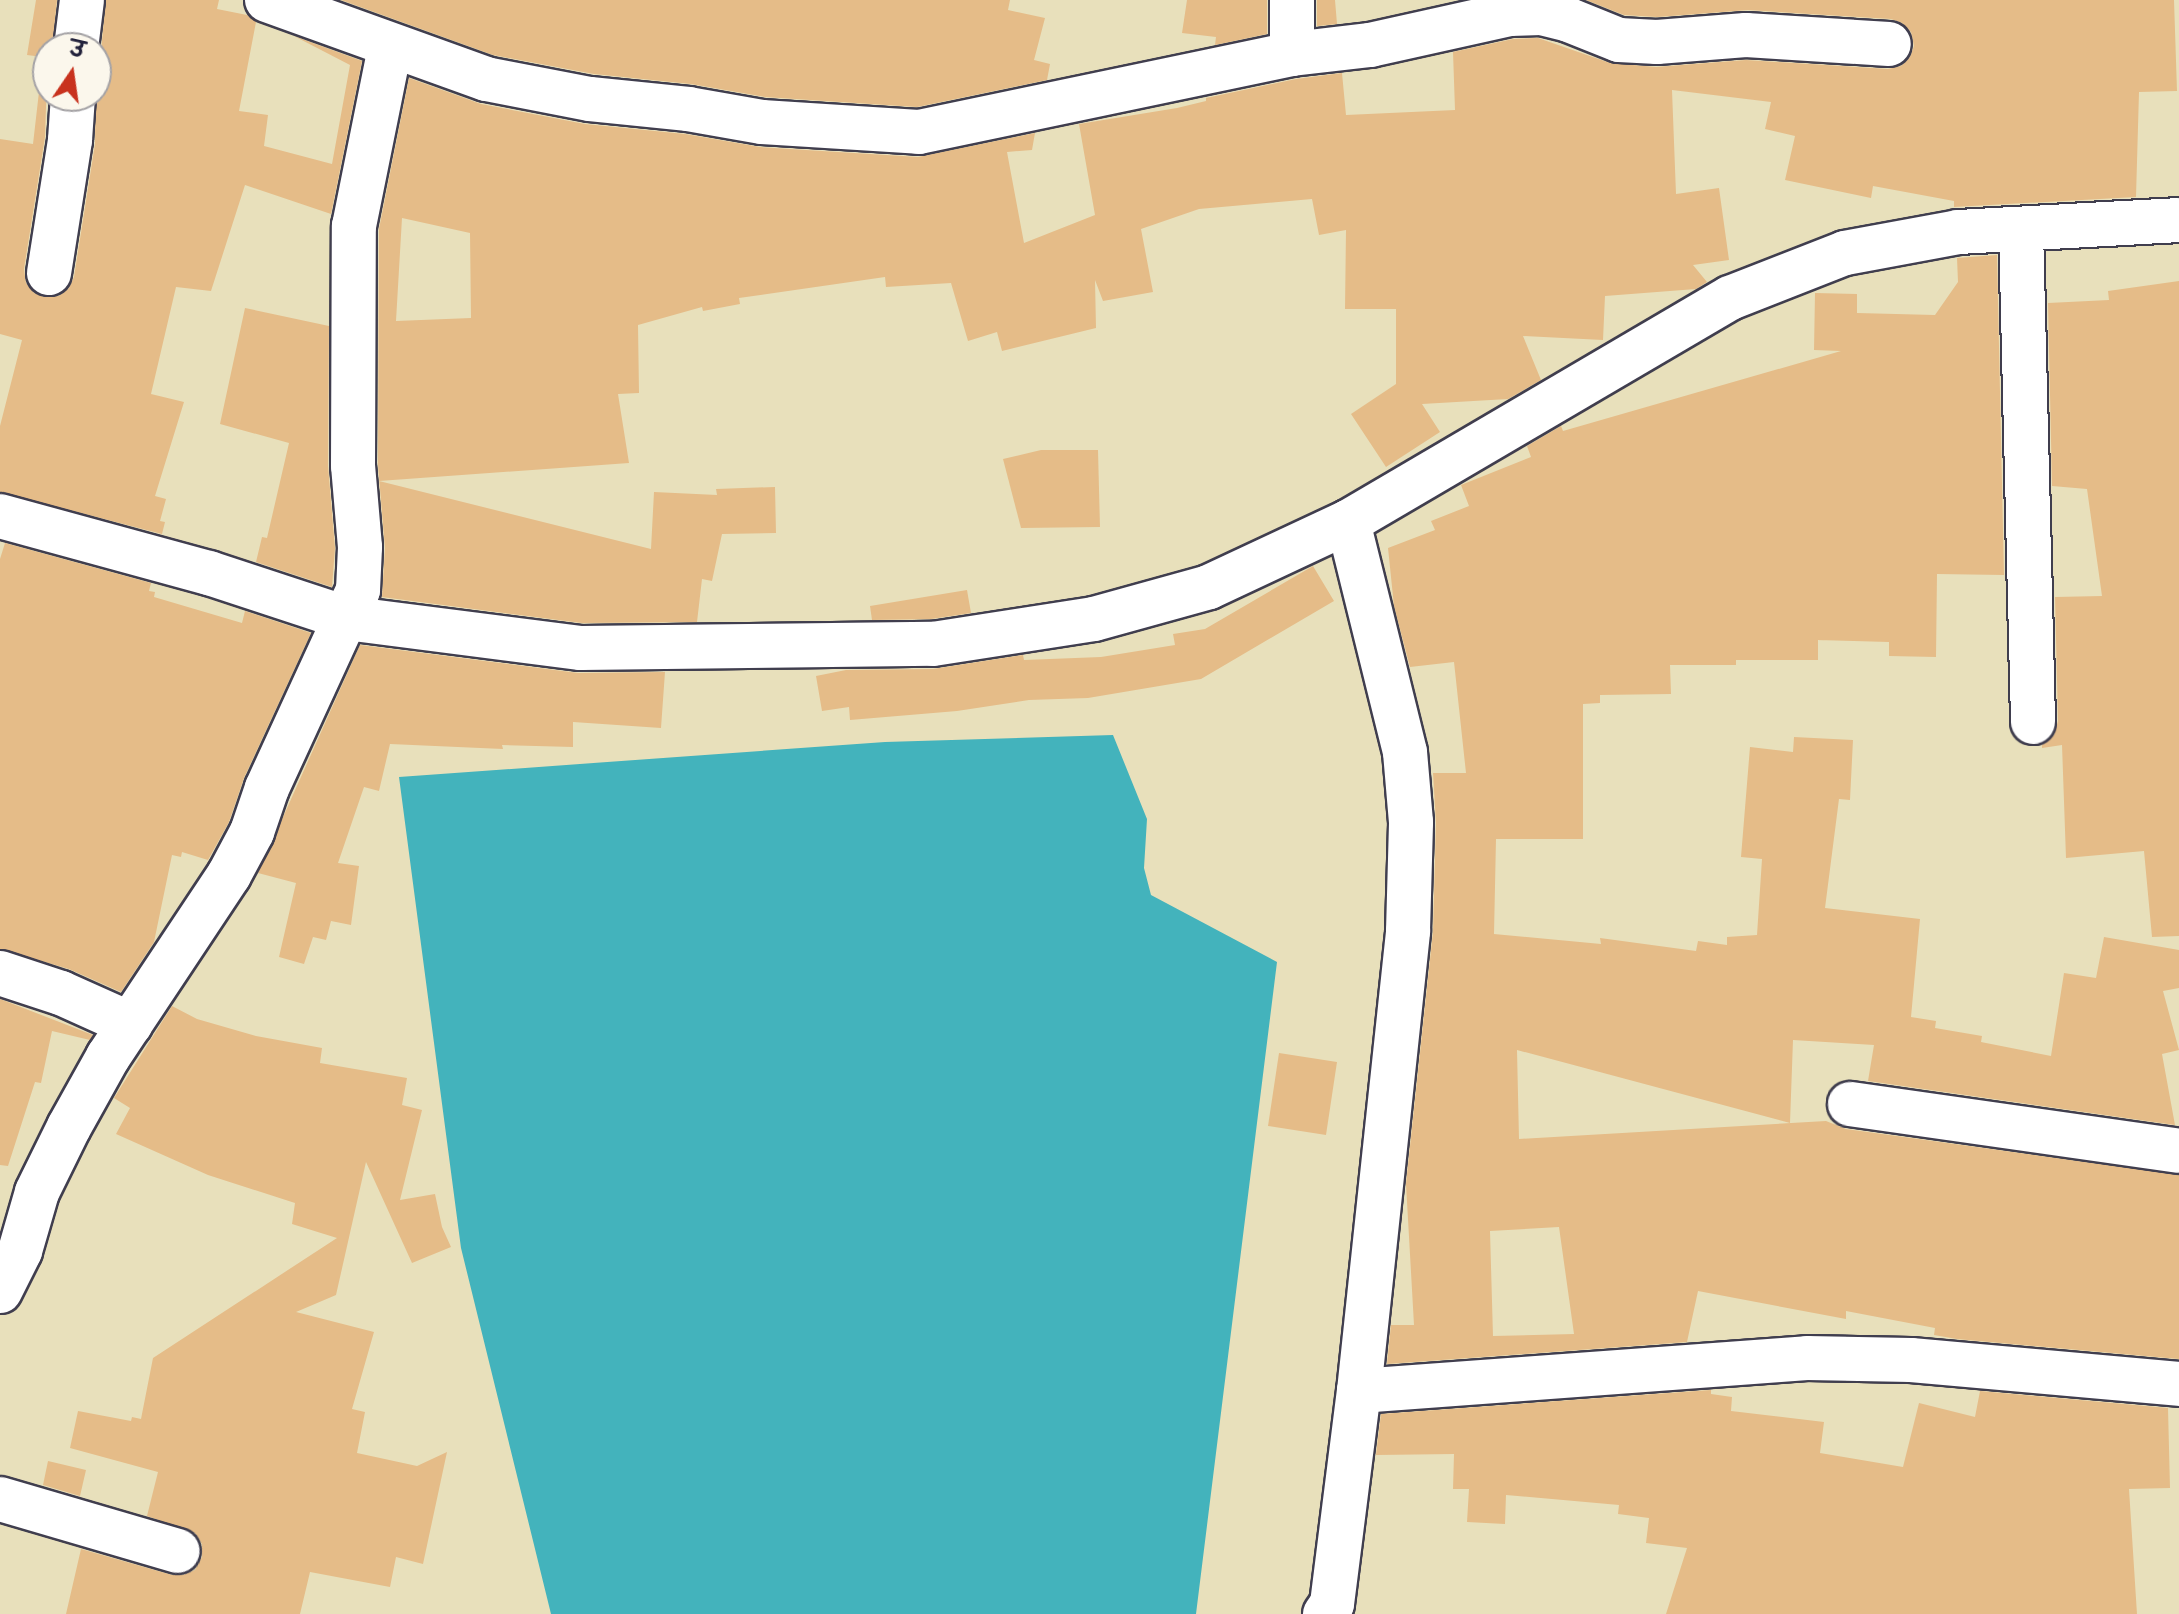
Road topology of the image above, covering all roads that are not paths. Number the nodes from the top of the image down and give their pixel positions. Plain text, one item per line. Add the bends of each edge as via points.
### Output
1 (82, 0) edge
2 (267, 0) edge
3 (1292, 0) edge
4 (78, 32) edge
5 (1889, 44) dead end
6 (390, 47) junction
7 (1292, 54) junction
8 (72, 112) edge
9 (2179, 220) edge
10 (2021, 230) junction
11 (49, 273) dead end
12 (0, 516) edge
13 (1348, 522) junction
14 (346, 618) junction
15 (2033, 722) dead end
16 (0, 973) edge
17 (130, 1024) junction
18 (1850, 1104) dead end
19 (2179, 1151) edge
20 (0, 1291) edge
21 (2179, 1384) edge
22 (1359, 1391) junction
23 (0, 1499) edge
24 (178, 1551) dead end
25 (1325, 1614) edge

1 - 4 street
2 - 6 street
3 - 7 street
5 - 7 street via 1746,35 1619,40 1541,13 1510,14 1370,45
6 - 7 street via 486,79 590,99 762,122 919,132
6 - 14 street via 354,226 353,466 360,547 358,590
8 - 11 street
9 - 10 street
10 - 13 street via 1958,232 1845,253 1730,298
10 - 15 street
12 - 14 street via 209,573
13 - 14 street via 1209,587 1094,619 933,644 581,648
13 - 22 street via 1405,752 1411,822 1408,931
14 - 17 street via 234,865
16 - 17 street
17 - 20 street via 37,1192 20,1251
18 - 19 street
21 - 22 street via 1911,1360 1807,1358
22 - 25 street via 1332,1604
23 - 24 street

